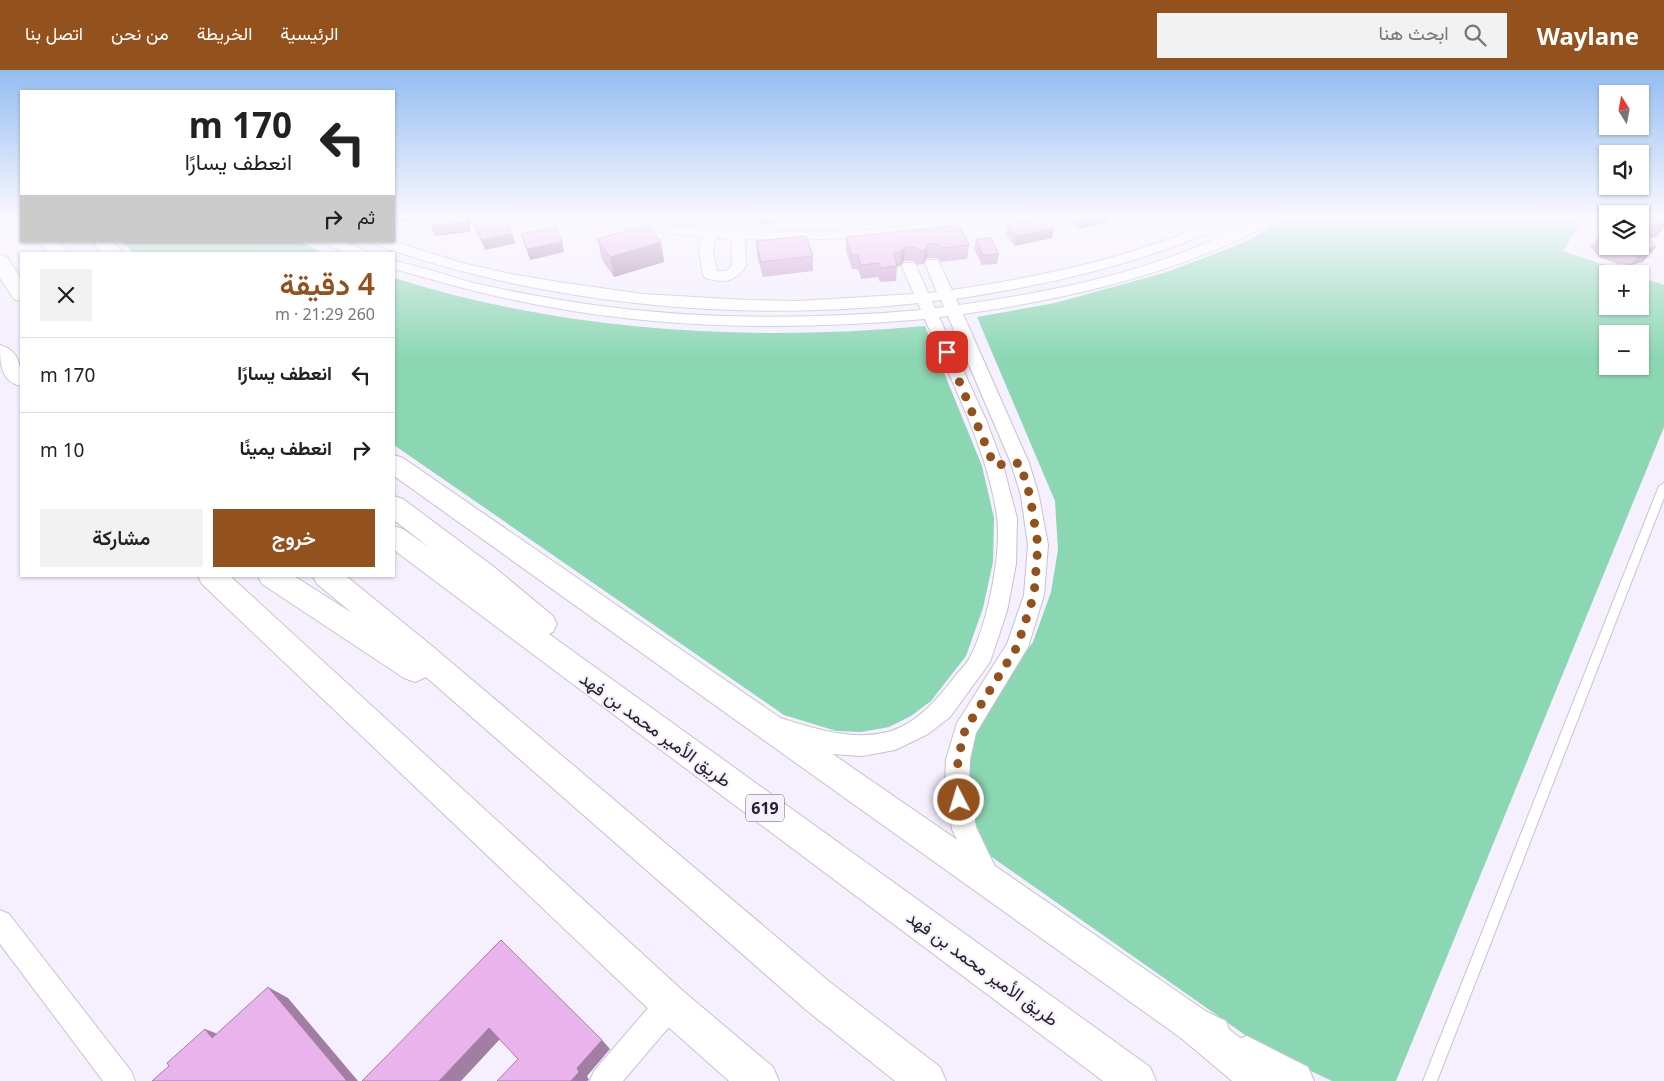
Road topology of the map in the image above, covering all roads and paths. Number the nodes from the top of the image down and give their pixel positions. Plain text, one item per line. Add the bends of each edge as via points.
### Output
1 (2, 264) edge
2 (454, 264) edge
3 (708, 264) edge
4 (739, 264) edge
5 (933, 264) edge
6 (1105, 264) edge
7 (1167, 264) edge
8 (395, 265) edge
9 (909, 266) dead end
10 (20, 293) edge
11 (951, 303) junction
12 (927, 306) junction
13 (1020, 463) junction
14 (395, 465) edge
15 (994, 465) junction
16 (1664, 486) edge
17 (395, 507) edge
18 (395, 537) edge
19 (213, 577) edge
20 (274, 577) edge
21 (328, 577) edge
22 (759, 721) junction
23 (503, 726) junction
24 (755, 801) junction
25 (988, 879) junction
26 (2, 931) edge
27 (818, 996) junction
28 (670, 1004) junction
29 (1194, 1025) junction
30 (121, 1081) edge
31 (604, 1081) edge
32 (759, 1081) edge
33 (908, 1081) edge
34 (926, 1081) edge
35 (1136, 1081) edge
36 (1262, 1081) edge
37 (1294, 1081) edge
38 (1430, 1081) edge

1 - 10 main road
2 - 12 street via 504,277 644,299 735,305
3 - 4 street via 710,275 730,276
5 - 11 street
6 - 11 street
7 - 11 street via 1045,296
8 - 12 street via 490,291 679,319 852,320
9 - 12 street
11 - 12 street
11 - 13 street
12 - 15 street
13 - 15 street
13 - 25 street via 1030,496 1038,545 1034,595 1017,647 965,730 958,759 957,786 964,829
14 - 22 main road
15 - 22 street via 1007,518 1006,564 997,611 979,662 942,710 895,740 862,746 832,744
16 - 38 lane
17 - 24 main road via 484,575
18 - 24 main road, طريق الأمير محمد بن فهد / 619
19 - 28 main road
20 - 23 main road
21 - 23 main road
22 - 25 main road
23 - 27 main road
24 - 35 main road, طريق الأمير محمد بن فهد / 619
25 - 29 main road
26 - 30 street
27 - 33 main road
27 - 34 main road
28 - 31 street
28 - 32 main road
29 - 36 main road
29 - 37 main road

